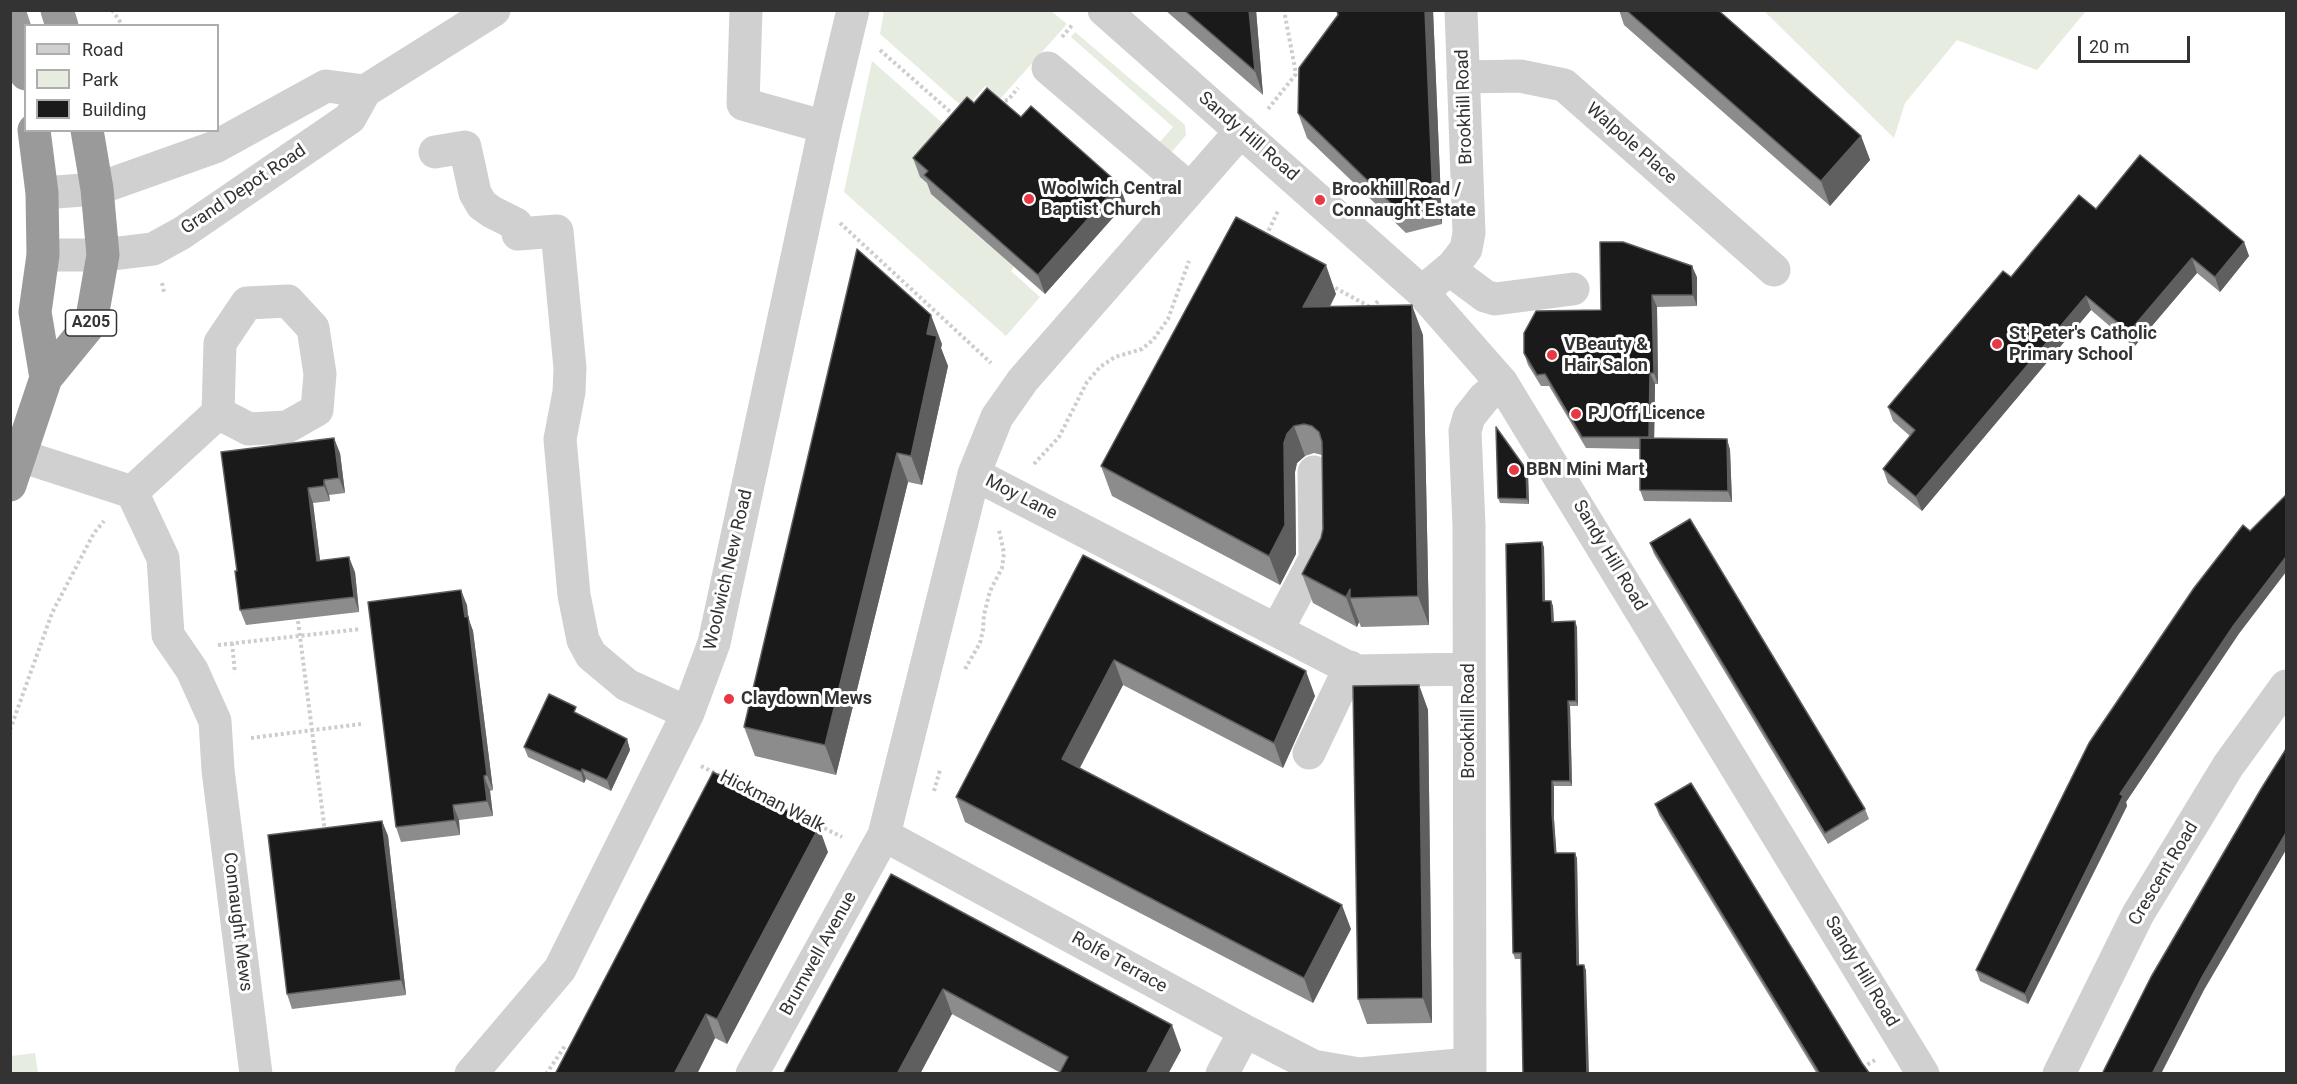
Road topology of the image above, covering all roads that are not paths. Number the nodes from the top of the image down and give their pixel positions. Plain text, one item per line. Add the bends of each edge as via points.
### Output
1 (494, 10) edge
2 (746, 10) edge
3 (1461, 10) edge
4 (10, 14) edge
5 (1091, 15) edge
6 (852, 17) edge
7 (1052, 56) road end
8 (24, 62) edge
9 (1463, 77) junction
10 (365, 92) junction
11 (825, 126) junction
12 (34, 132) edge
13 (87, 132) edge
14 (1244, 133) junction
15 (435, 152) dead end
16 (97, 189) junction
17 (1190, 189) junction
18 (42, 193) junction
19 (43, 255) junction
20 (103, 255) junction
21 (1450, 270) junction
22 (1774, 270) dead end
23 (1412, 283) junction
24 (1573, 289) dead end
25 (46, 378) junction
26 (1502, 383) junction
27 (218, 413) dead end
28 (16, 471) edge
29 (1314, 472) edge
30 (974, 474) junction
31 (126, 490) junction
32 (1277, 630) junction
33 (1350, 667) junction
34 (1469, 669) junction
35 (2286, 686) edge
36 (688, 713) junction
37 (1309, 753) dead end
38 (880, 844) junction
39 (1245, 1031) junction
40 (1470, 1069) edge
41 (256, 1074) edge
42 (471, 1074) edge
43 (752, 1074) edge
44 (1222, 1074) edge
45 (1359, 1074) edge
46 (1923, 1074) edge
47 (2059, 1074) edge

1 - 10 street, Grand Depot Road
2 - 11 street via 743,104
3 - 9 street, Brookhill Road
4 - 8 highway
5 - 14 street, Sandy Hill Road
6 - 11 street, Woolwich New Road
7 - 17 street
9 - 21 street, Brookhill Road via 1469,233 1466,249
9 - 22 street, Walpole Place via 1520,76 1564,85
10 - 16 street via 326,86 215,147
10 - 20 street, Grand Depot Road via 350,118 182,233 153,249
11 - 36 street, Woolwich New Road via 714,643
12 - 18 highway, A205
13 - 16 highway, A205
14 - 17 street, Moy Lane
14 - 23 street, Sandy Hill Road
15 - 36 street via 465,147 475,193 482,205 516,224 518,234 557,231 570,368 560,439 574,595 583,640 591,655 627,685
16 - 18 street
16 - 20 highway, A205
17 - 30 street, Moy Lane via 1018,388 997,417
18 - 19 highway, A205
19 - 20 street, Grand Depot Road
19 - 25 highway, A205 via 35,312
20 - 25 highway, A205 via 91,323
21 - 23 street, Brookhill Road
21 - 24 street via 1494,299
23 - 26 street, Sandy Hill Road
25 - 28 highway, A205
26 - 34 street, Brookhill Road via 1469,417 1465,430
26 - 46 street, Sandy Hill Road
27 - 31 street
28 - 31 street
29 - 32 street via 1315,559
30 - 32 street, Moy Lane
30 - 38 street, Brumwell Avenue
31 - 41 street, Connaught Mews via 163,558 168,635 192,670 215,721
32 - 33 street, Moy Lane
33 - 34 street, Moy Lane via 1355,671
33 - 37 street
34 - 40 street, Brookhill Road
35 - 47 street, Crescent Road via 2228,766 2138,914
36 - 42 street, Woolwich New Road via 560,969
38 - 39 street, Rolfe Terrace
38 - 43 street, Brumwell Avenue
39 - 44 street
39 - 45 street, Rolfe Terrace via 1313,1066
40 - 45 street, Rolfe Terrace

